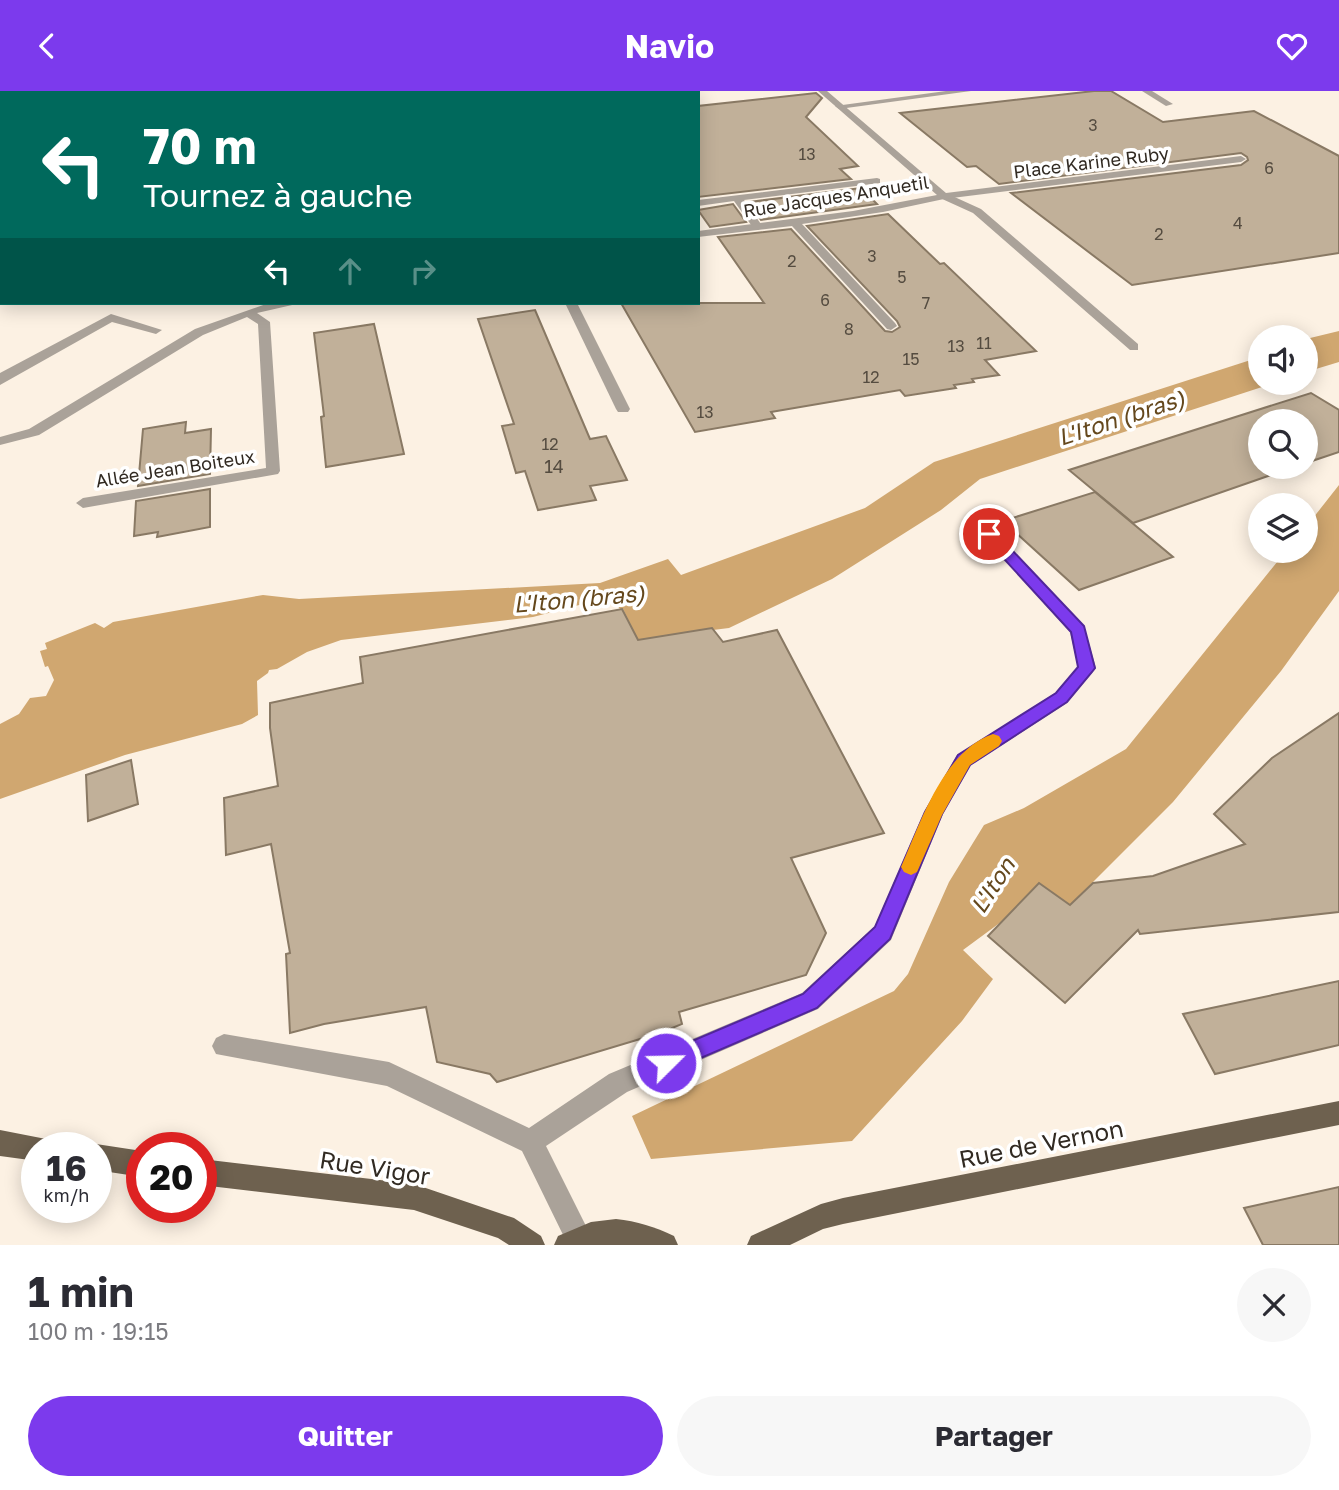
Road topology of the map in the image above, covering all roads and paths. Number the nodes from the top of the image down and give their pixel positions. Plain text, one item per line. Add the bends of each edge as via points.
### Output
1 (822, 91) edge
2 (967, 91) edge
3 (1146, 91) edge
4 (1169, 104) dead end
5 (839, 106) junction
6 (1241, 159) dead end
7 (877, 181) dead end
8 (944, 196) junction
9 (737, 198) junction
10 (700, 203) edge
11 (795, 223) junction
12 (758, 227) junction
13 (700, 234) edge
14 (279, 305) edge
15 (572, 305) edge
16 (248, 313) junction
17 (891, 326) dead end
18 (156, 330) dead end
19 (1134, 347) dead end
20 (0, 381) edge
21 (623, 409) dead end
22 (0, 439) edge
23 (83, 503) dead end
24 (989, 534) dead end
25 (224, 1046) dead end
26 (1339, 1113) edge
27 (531, 1142) junction
28 (0, 1143) edge
29 (21, 1146) edge
30 (217, 1174) edge
31 (573, 1242) edge
32 (532, 1245) edge
33 (665, 1245) edge
34 (760, 1245) edge

1 - 5 street, Rue Jacques Anquetil
2 - 5 street
3 - 4 street
5 - 8 street, Rue Jacques Anquetil
6 - 8 street, Place Karine Ruby
7 - 9 street
8 - 11 street, Rue Jacques Anquetil
8 - 19 street via 980,213
9 - 10 street
9 - 12 street
11 - 12 street, Rue Jacques Anquetil
11 - 17 street
12 - 13 street, Rue Jacques Anquetil
14 - 16 street
15 - 21 street
16 - 22 street via 199,331 34,432
16 - 23 street, Allée Jean Boiteux via 264,322 273,471
18 - 20 street via 111,318
24 - 27 street via 1078,630 1087,668 1061,698 964,760 934,812 883,933 810,1001 618,1083
25 - 27 street via 388,1074
26 - 34 main road, Rue de Vernon via 843,1211
27 - 31 street
28 - 29 main road
30 - 32 main road, Rue Vigor via 414,1197 505,1227
31 - 33 main road via 611,1231 643,1235

